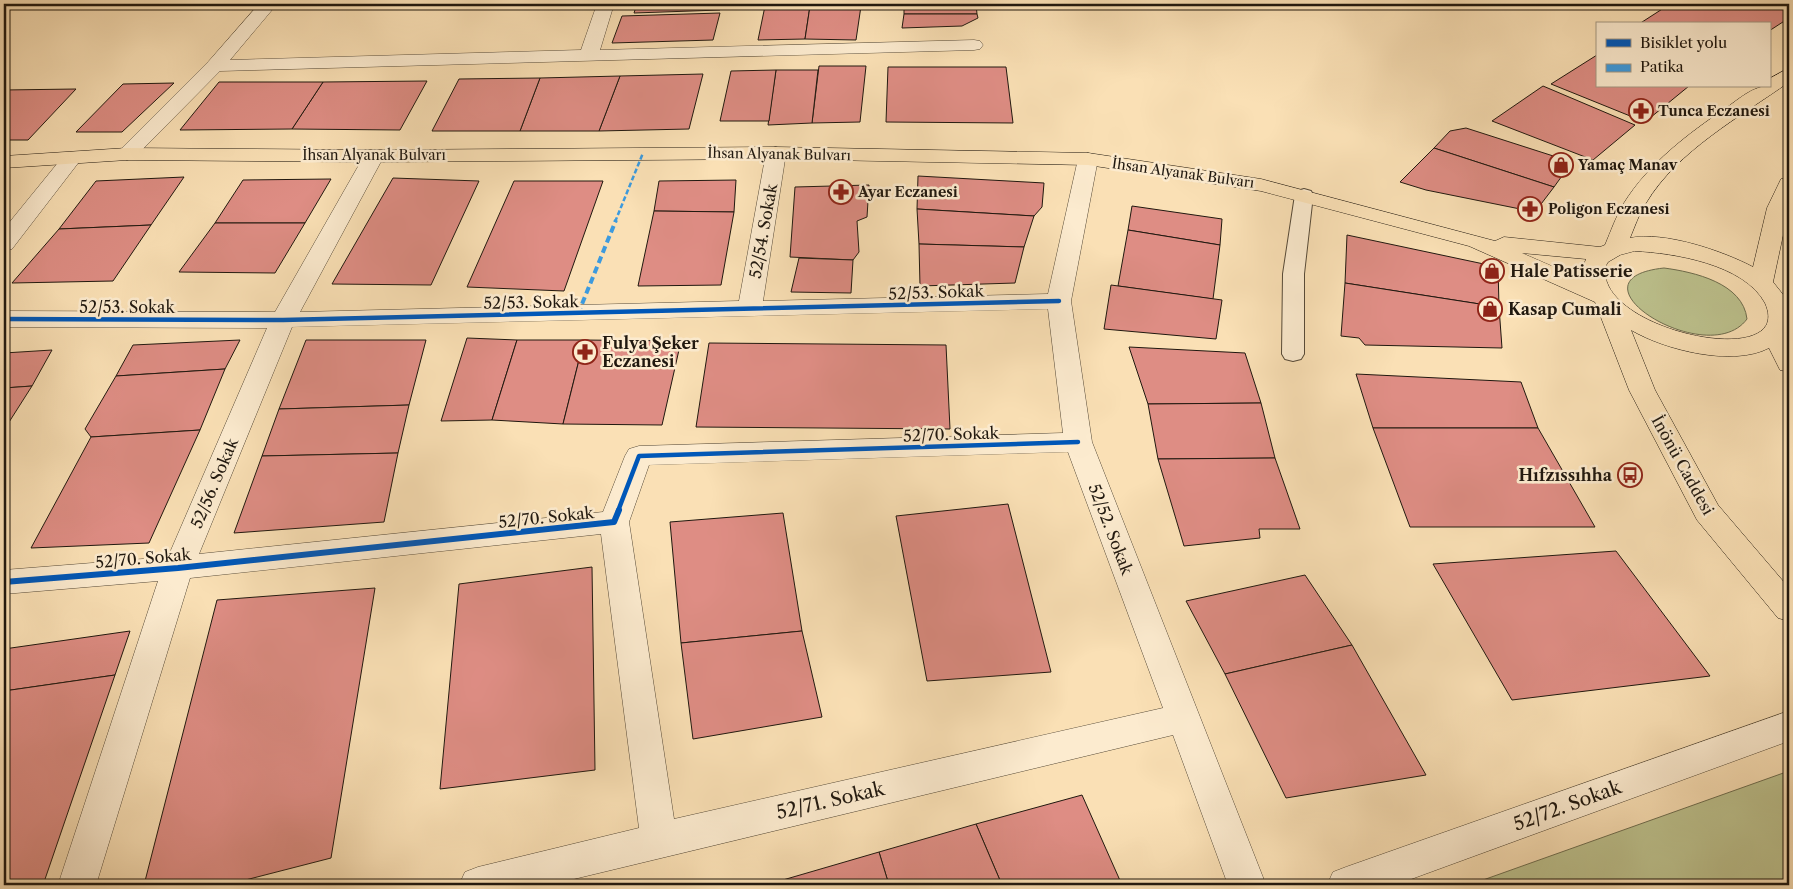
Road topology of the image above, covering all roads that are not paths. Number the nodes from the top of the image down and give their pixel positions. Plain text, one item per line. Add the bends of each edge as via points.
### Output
1 (268, 4) edge
2 (606, 4) edge
3 (974, 46) dead end
4 (590, 55) junction
5 (215, 66) junction
6 (1789, 74) edge
7 (1770, 88) edge
8 (1770, 88) edge
9 (776, 153) junction
10 (126, 154) junction
11 (374, 156) junction
12 (4, 158) edge
13 (72, 158) junction
14 (1088, 159) junction
15 (4, 162) edge
16 (1789, 184) edge
17 (1304, 195) junction
18 (1477, 241) junction
19 (4, 244) edge
20 (1609, 252) junction
21 (1761, 284) junction
22 (1605, 300) junction
23 (1059, 301) junction
24 (750, 310) junction
25 (4, 319) edge
26 (283, 320) junction
27 (1774, 333) junction
28 (1293, 354) dead end
29 (1789, 364) edge
30 (1078, 442) junction
31 (614, 522) junction
32 (178, 568) junction
33 (4, 582) edge
34 (1789, 609) edge
35 (1182, 718) junction
36 (1789, 726) edge
37 (659, 840) junction
38 (77, 885) edge
39 (478, 885) edge
40 (1247, 885) edge
41 (1346, 885) edge

1 - 5 street
2 - 4 street
3 - 4 street
4 - 5 street
5 - 10 street
6 - 7 main road
8 - 20 main road via 1682,151 1658,174 1638,198
9 - 11 main road, İhsan Alyanak Bulvarı
9 - 14 main road, İhsan Alyanak Bulvarı
9 - 24 street, 52/54. Sokak
10 - 11 main road, İhsan Alyanak Bulvarı
10 - 13 main road, İhsan Alyanak Bulvarı
11 - 26 street, 52/56. Sokak
12 - 13 main road
13 - 15 main road
13 - 19 street
14 - 17 main road, İhsan Alyanak Bulvarı via 1261,184
14 - 23 street, 52/52. Sokak
16 - 21 main road via 1778,208
17 - 18 main road, İhsan Alyanak Bulvarı
17 - 28 lane via 1294,261
18 - 20 main road
18 - 22 main road
20 - 21 main road via 1635,244 1691,249 1721,260
20 - 22 main road, İnönü Caddesi via 1598,258 1592,271 1595,286
21 - 27 main road via 1780,308 1781,324
22 - 27 main road via 1629,319 1657,334 1688,343 1722,348 1750,346
22 - 34 main road, İnönü Caddesi via 1642,390 1707,512
23 - 24 street, 52/53. Sokak
23 - 30 street, 52/52. Sokak
24 - 26 street, 52/53. Sokak
25 - 26 street, 52/53. Sokak
26 - 32 street, 52/56. Sokak
27 - 29 main road
30 - 31 street, 52/70. Sokak via 639,456
30 - 35 street, 52/52. Sokak
31 - 32 street, 52/70. Sokak
31 - 37 street
32 - 33 street, 52/70. Sokak
32 - 38 street, 52/56. Sokak
35 - 37 street, 52/71. Sokak
35 - 40 street, 52/52. Sokak
36 - 41 street, 52/72. Sokak
37 - 39 street, 52/71. Sokak

